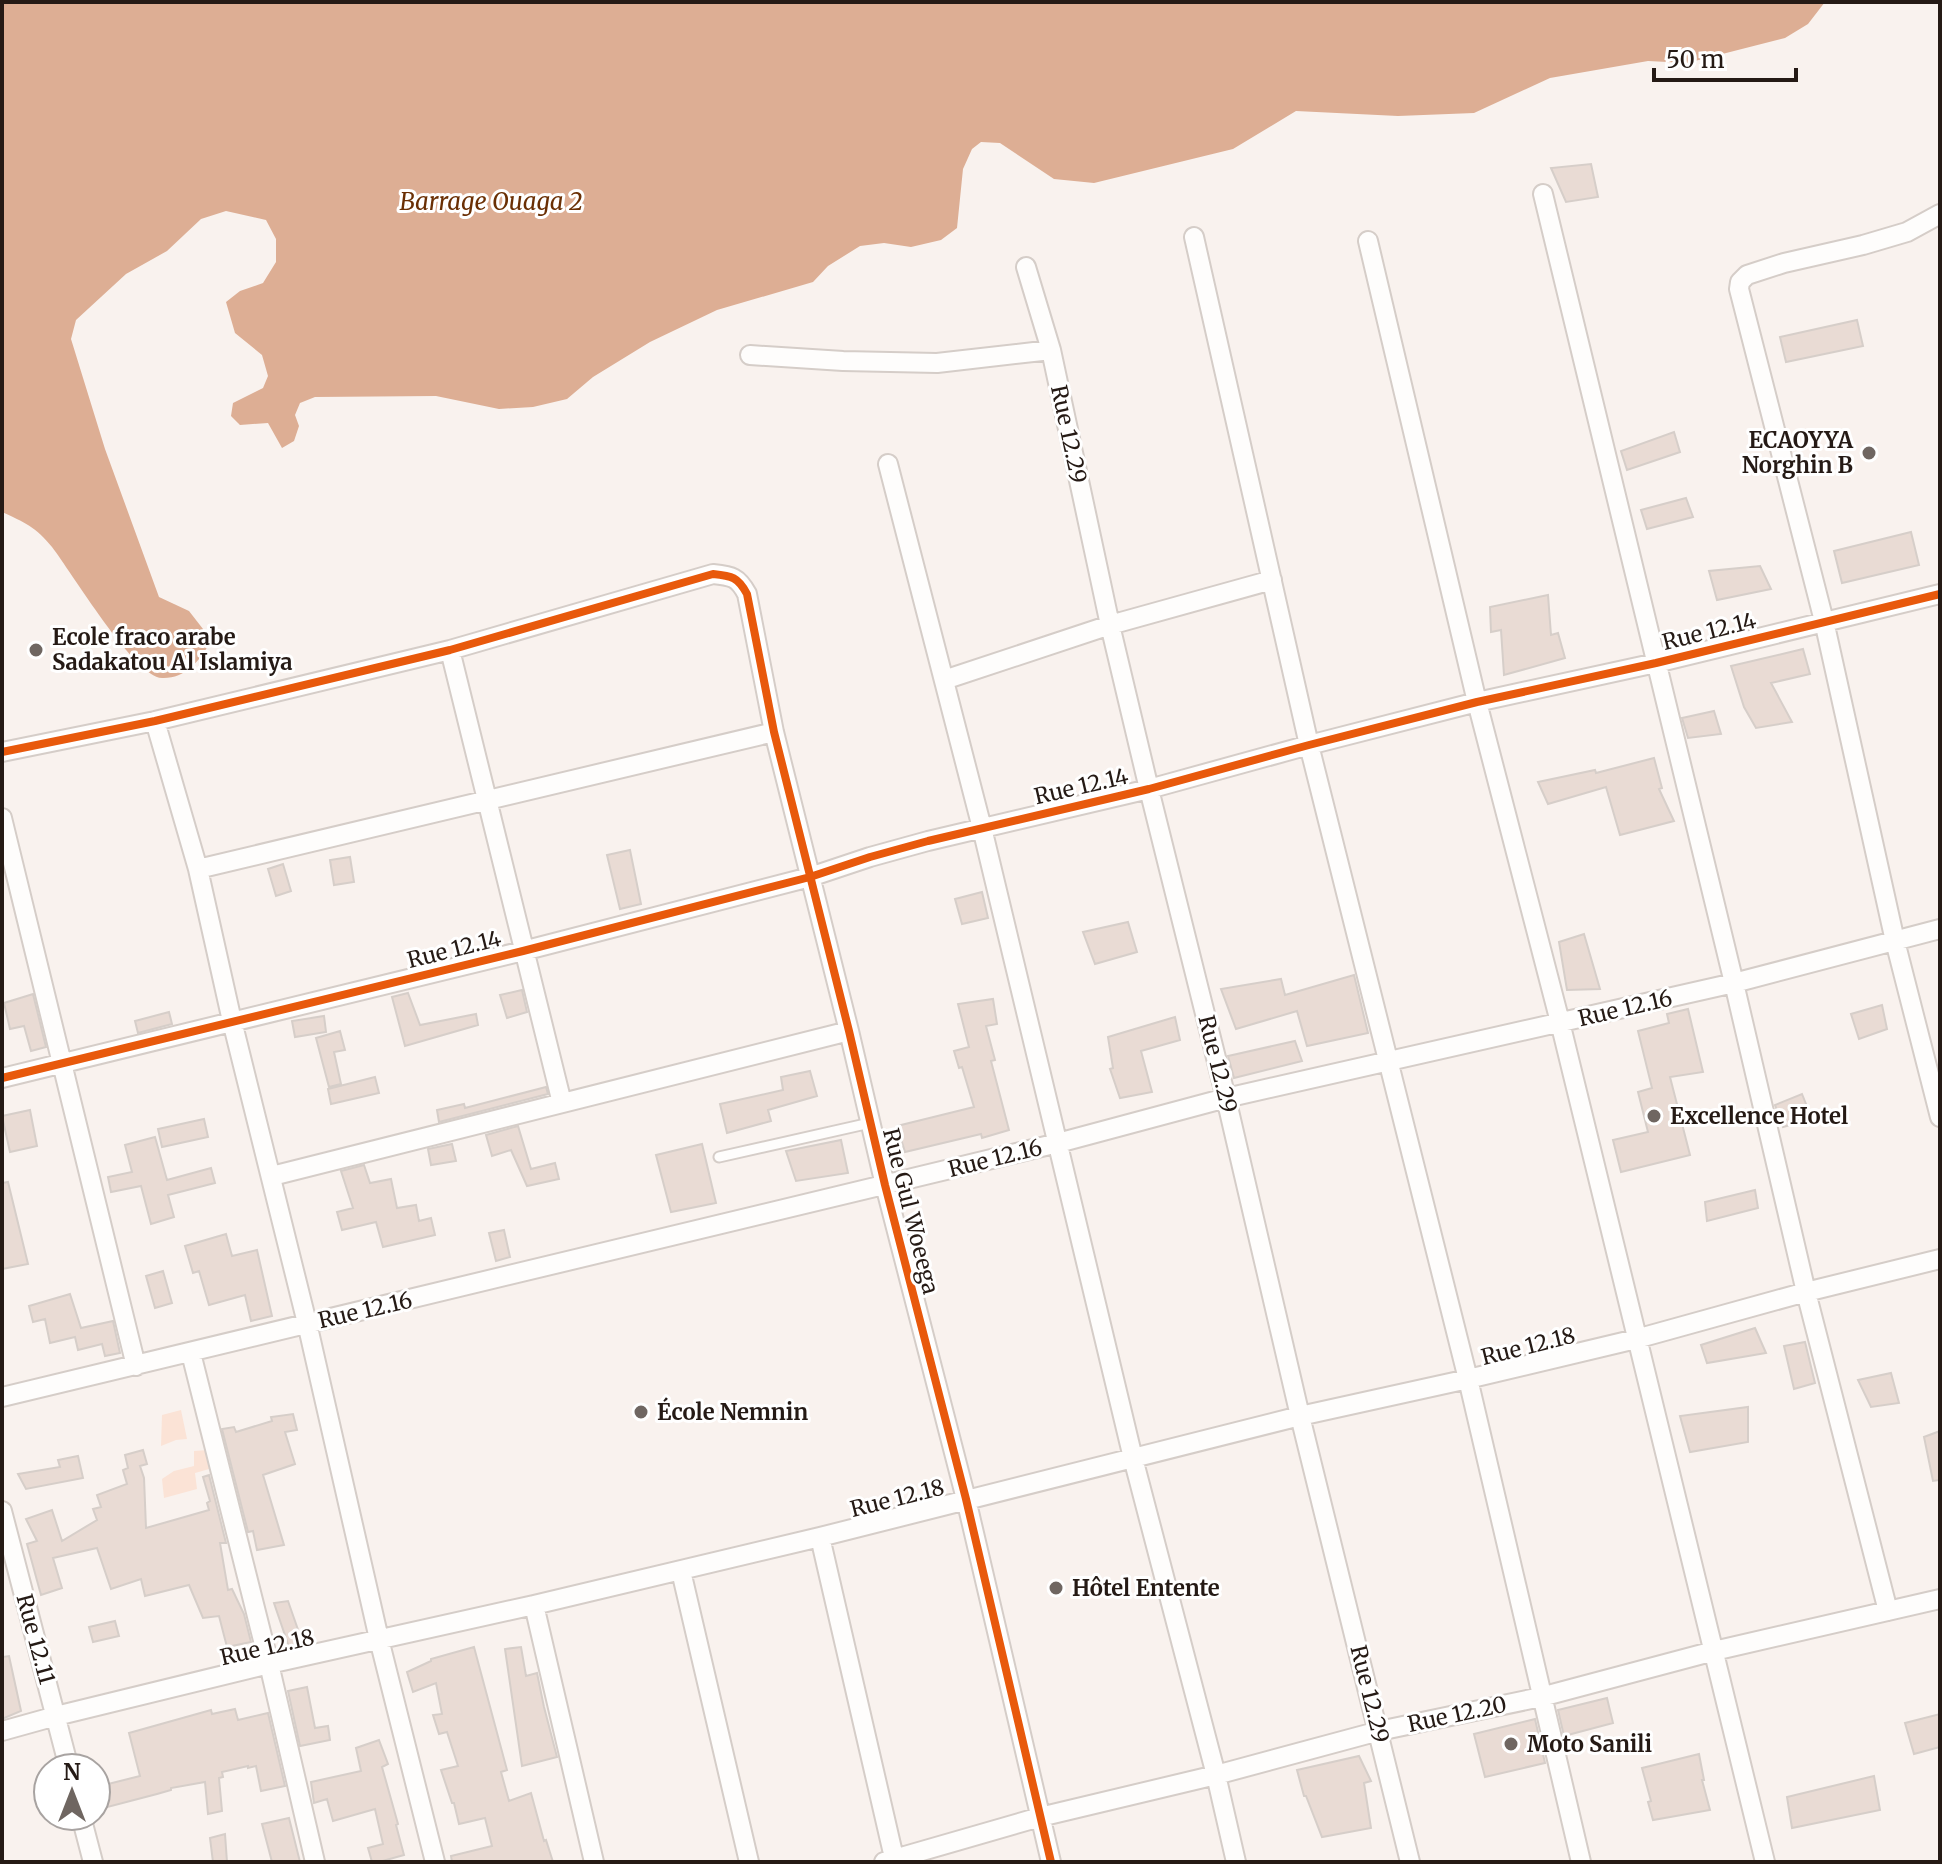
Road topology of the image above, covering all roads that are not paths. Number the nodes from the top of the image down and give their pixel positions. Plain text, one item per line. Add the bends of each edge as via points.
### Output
1 (1543, 194) dead end
2 (1940, 214) edge
3 (1194, 237) dead end
4 (1368, 241) dead end
5 (1026, 267) dead end
6 (1051, 350) junction
7 (750, 355) dead end
8 (888, 464) dead end
9 (1272, 580) junction
10 (1940, 594) edge
11 (1824, 621) junction
12 (1110, 625) junction
13 (450, 650) junction
14 (1656, 663) junction
15 (944, 680) junction
16 (1477, 702) junction
17 (155, 721) junction
18 (774, 732) junction
19 (1309, 745) junction
20 (2, 752) edge
21 (1149, 789) junction
22 (488, 800) junction
23 (2, 818) edge
24 (982, 828) junction
25 (198, 869) junction
26 (810, 877) junction
27 (1940, 929) edge
28 (1895, 941) junction
29 (523, 951) junction
30 (1734, 983) junction
31 (232, 1021) junction
32 (1560, 1022) junction
33 (849, 1031) junction
34 (1388, 1061) junction
35 (64, 1064) junction
36 (2, 1078) edge
37 (1226, 1098) junction
38 (562, 1103) junction
39 (1940, 1117) edge
40 (870, 1123) junction
41 (1058, 1143) junction
42 (719, 1157) dead end
43 (272, 1176) junction
44 (885, 1185) junction
45 (1940, 1259) edge
46 (1806, 1292) junction
47 (307, 1323) junction
48 (1636, 1339) junction
49 (191, 1353) junction
50 (136, 1366) junction
51 (1468, 1379) junction
52 (2, 1397) edge
53 (1300, 1416) junction
54 (1133, 1458) junction
55 (966, 1499) junction
56 (2, 1511) edge
57 (820, 1537) junction
58 (681, 1571) junction
59 (1940, 1599) edge
60 (534, 1605) junction
61 (1888, 1611) junction
62 (379, 1639) junction
63 (1714, 1651) junction
64 (269, 1664) junction
65 (1541, 1697) junction
66 (56, 1716) junction
67 (2, 1731) edge
68 (1379, 1731) junction
69 (65, 1752) edge
70 (1216, 1775) junction
71 (1040, 1817) junction
72 (85, 1832) edge
73 (891, 1861) edge
74 (93, 1862) edge
75 (315, 1862) edge
76 (435, 1862) edge
77 (594, 1862) edge
78 (749, 1862) edge
79 (1051, 1862) edge
80 (1236, 1862) edge
81 (1410, 1862) edge
82 (1581, 1862) edge
83 (1765, 1862) edge

1 - 14 street
2 - 11 street via 1907,232 1784,263 1740,282
3 - 9 street
4 - 16 street
5 - 6 street, Rue 12.29
6 - 7 street via 937,363
6 - 12 street, Rue 12.29
8 - 15 street
9 - 12 street
9 - 19 street
10 - 11 street, Rue 12.14
11 - 14 street, Rue 12.14
11 - 28 street
12 - 15 street
12 - 21 street, Rue 12.29
13 - 17 street
13 - 18 street, Rue Gul Woeega via 713,574 729,575 747,594
13 - 22 street
14 - 16 street, Rue 12.14
14 - 30 street
15 - 24 street
16 - 19 street, Rue 12.14
16 - 32 street
17 - 20 street
17 - 25 street
18 - 22 street
18 - 26 street, Rue Gul Woeega
19 - 21 street, Rue 12.14
19 - 34 street
21 - 24 street, Rue 12.14
21 - 37 street, Rue 12.29
22 - 25 street
22 - 29 street
23 - 35 street
24 - 26 street, Rue 12.14
24 - 41 street
25 - 31 street
26 - 29 street, Rue 12.14
26 - 33 street, Rue Gul Woeega
27 - 28 street, Rue 12.16
28 - 30 street, Rue 12.16
28 - 39 street
29 - 31 street, Rue 12.14
29 - 38 street
30 - 32 street, Rue 12.16
30 - 46 street
31 - 35 street, Rue 12.14
31 - 43 street
32 - 34 street, Rue 12.16
32 - 48 street
33 - 38 street
33 - 40 street, Rue Gul Woeega
34 - 37 street, Rue 12.16
34 - 51 street
35 - 36 street, Rue 12.14
35 - 50 street
37 - 41 street, Rue 12.16
37 - 53 street, Rue 12.29
38 - 43 street
40 - 42 lane
40 - 44 street, Rue Gul Woeega
41 - 44 street, Rue 12.16
41 - 54 street
43 - 47 street
44 - 47 street, Rue 12.16
44 - 55 street, Rue Gul Woeega
45 - 46 street, Rue 12.18
46 - 48 street, Rue 12.18
46 - 61 street
47 - 49 street, Rue 12.16
47 - 62 street
48 - 51 street, Rue 12.18
48 - 63 street
49 - 50 street, Rue 12.16
49 - 64 street
50 - 52 street, Rue 12.16
51 - 53 street, Rue 12.18
51 - 65 street
53 - 54 street, Rue 12.18
53 - 68 street, Rue 12.29
54 - 55 street, Rue 12.18
54 - 70 street
55 - 57 street, Rue 12.18
55 - 71 street, Rue Gul Woeega
56 - 66 street, Rue 12.11
57 - 58 street, Rue 12.18
57 - 73 street
58 - 60 street, Rue 12.18
58 - 78 street
59 - 61 street, Rue 12.20
60 - 62 street, Rue 12.18
60 - 77 street
61 - 63 street, Rue 12.20
62 - 64 street, Rue 12.18
62 - 76 street
63 - 65 street, Rue 12.20
63 - 83 street
64 - 66 street, Rue 12.18
64 - 75 street
65 - 68 street, Rue 12.20
65 - 82 street
66 - 67 street, Rue 12.18
66 - 69 street, Rue 12.11
68 - 70 street, Rue 12.20
68 - 81 street, Rue 12.29
70 - 71 street, Rue 12.20
70 - 80 street
71 - 73 street, Rue 12.20
71 - 79 street, Rue Gul Woeega
72 - 74 street

